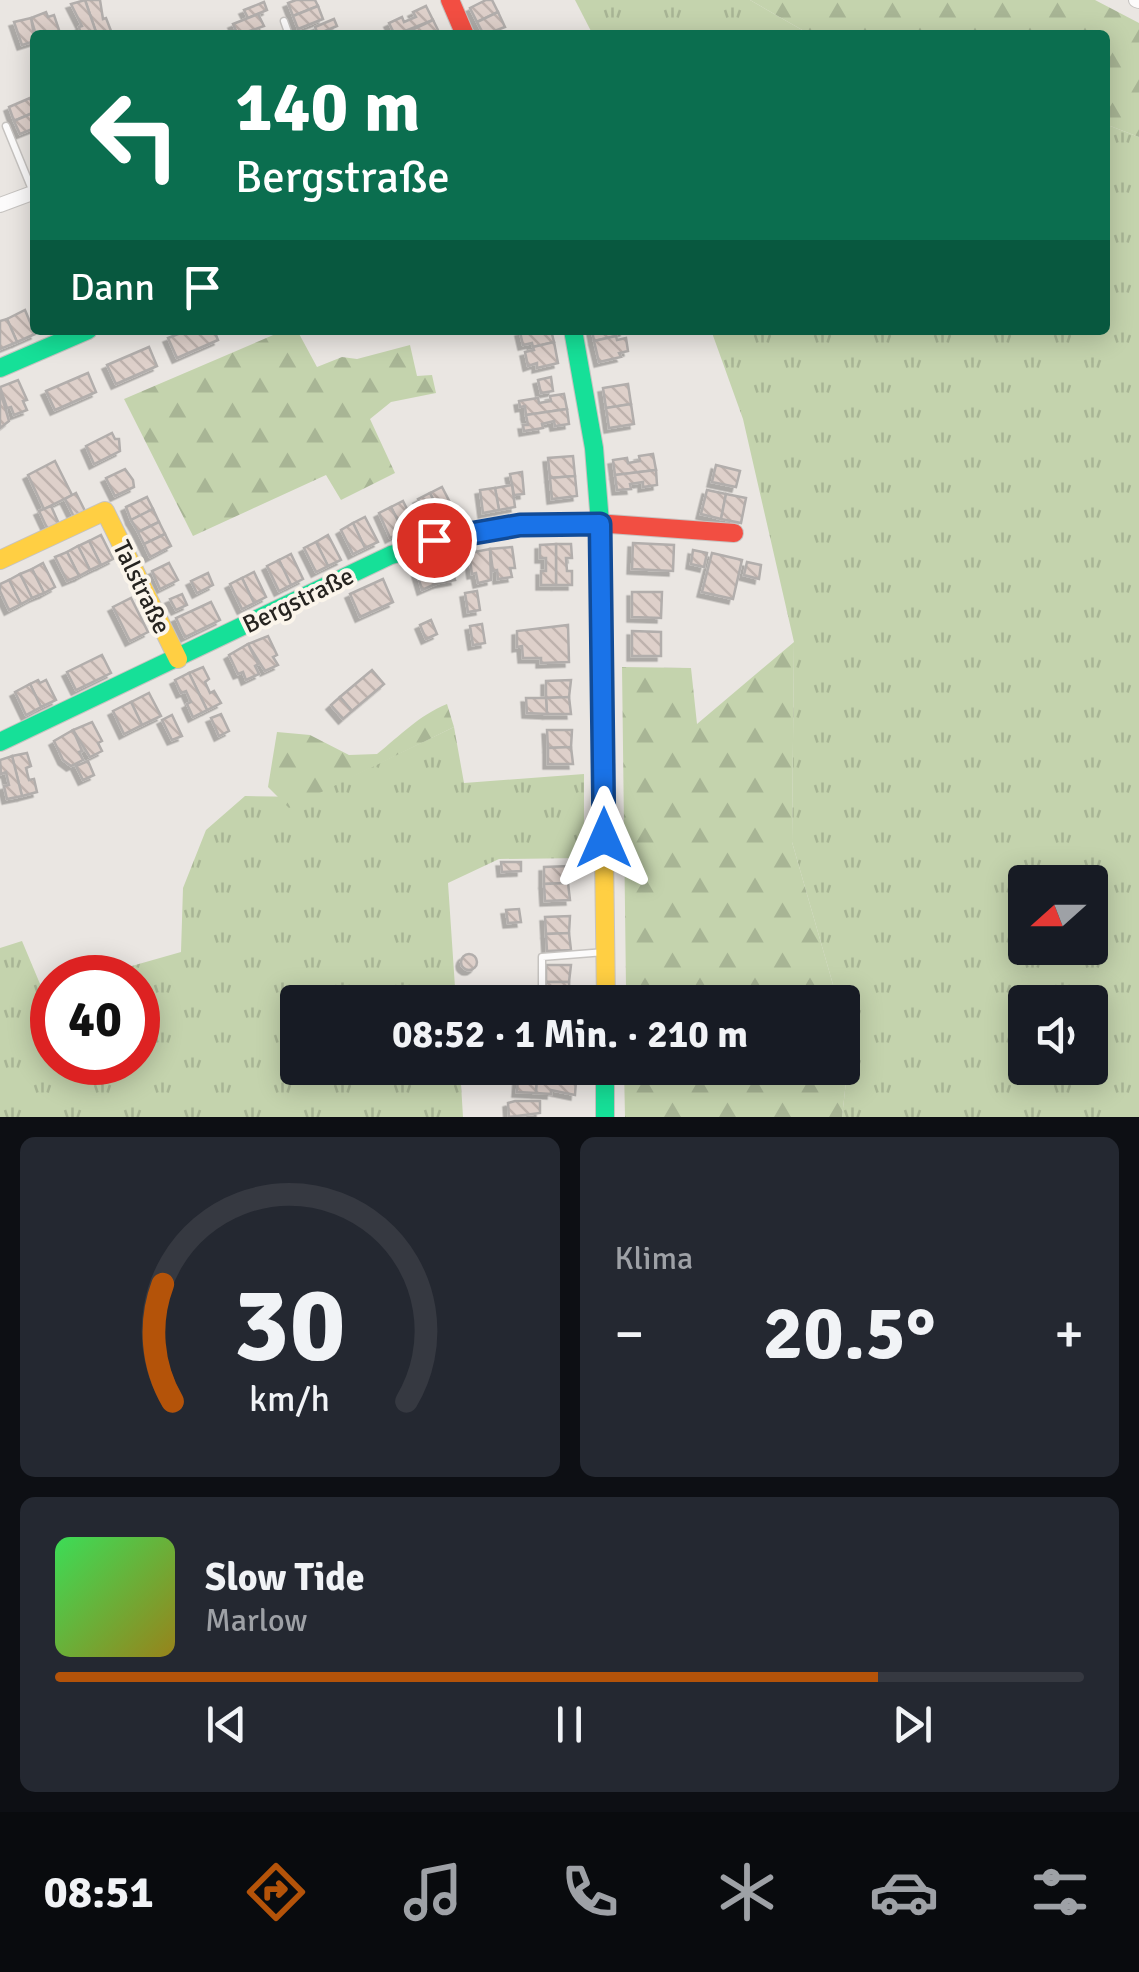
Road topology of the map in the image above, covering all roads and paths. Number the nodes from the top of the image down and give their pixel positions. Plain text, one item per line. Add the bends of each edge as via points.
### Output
1 (450, 0) edge
2 (284, 21) dead end
3 (288, 30) edge
4 (463, 30) edge
5 (6, 126) dead end
6 (30, 183) edge
7 (30, 194) edge
8 (0, 205) edge
9 (76, 335) edge
10 (574, 335) edge
11 (0, 368) edge
12 (600, 524) junction
13 (734, 533) dead end
14 (0, 560) edge
15 (178, 658) junction
16 (0, 742) edge
17 (605, 952) junction
18 (542, 985) edge
19 (606, 985) edge
20 (605, 1085) edge
21 (605, 1117) edge

1 - 4 street
2 - 3 lane
5 - 6 lane
7 - 8 street
9 - 11 street
10 - 12 street
12 - 13 street, Bergstraße
12 - 15 street, Bergstraße via 520,525 434,540
12 - 17 street
14 - 15 street, Talstraße via 106,511
15 - 16 street, Bergstraße
17 - 18 lane via 542,957
17 - 19 street
20 - 21 street

